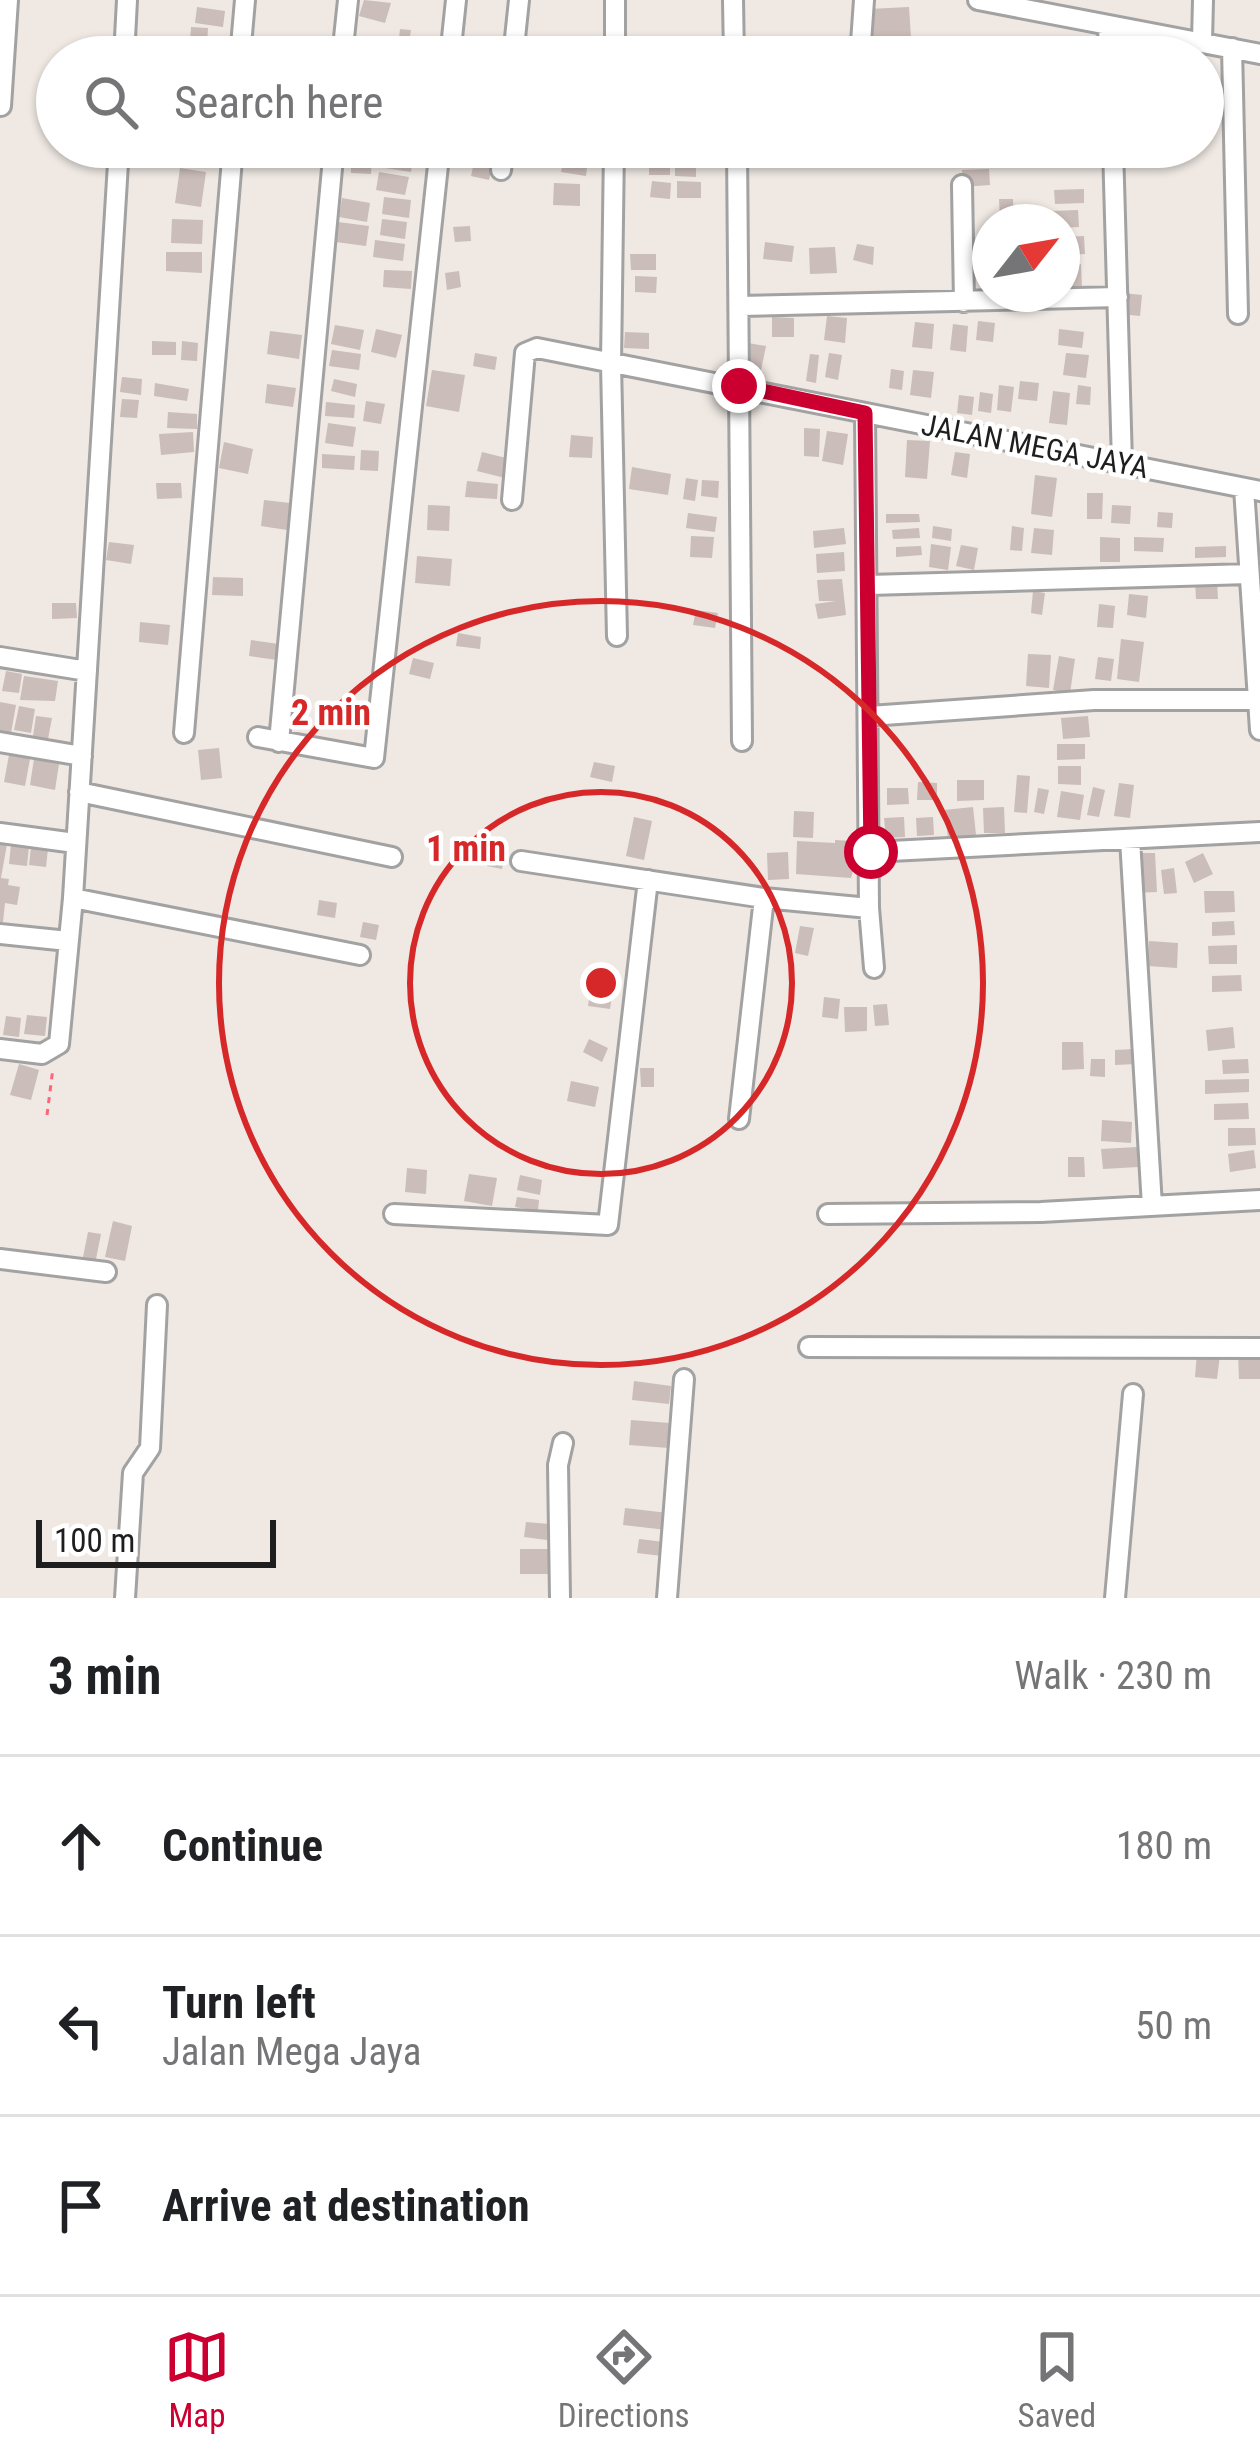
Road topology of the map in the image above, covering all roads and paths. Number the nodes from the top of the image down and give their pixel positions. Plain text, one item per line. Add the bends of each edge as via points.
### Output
1 (8, 0) edge
2 (127, 0) edge
3 (245, 0) edge
4 (348, 0) edge
5 (456, 0) edge
6 (519, 0) edge
7 (615, 0) edge
8 (733, 0) edge
9 (864, 0) edge
10 (978, 0) edge
11 (1203, 0) edge
12 (1077, 9) edge
13 (1108, 26) junction
14 (125, 36) edge
15 (242, 36) edge
16 (345, 36) edge
17 (452, 36) edge
18 (515, 36) edge
19 (615, 36) edge
20 (734, 36) edge
21 (861, 36) edge
22 (1108, 36) edge
23 (1171, 36) edge
24 (1202, 36) edge
25 (1224, 46) edge
26 (1232, 48) junction
27 (1260, 54) edge
28 (1, 106) edge
29 (118, 168) edge
30 (230, 168) edge
31 (332, 168) edge
32 (438, 168) edge
33 (614, 168) edge
34 (737, 168) edge
35 (1113, 168) edge
36 (962, 185) dead end
37 (1118, 297) junction
38 (964, 302) junction
39 (740, 306) junction
40 (1238, 314) dead end
41 (611, 364) junction
42 (739, 386) junction
43 (865, 413) junction
44 (1122, 463) junction
45 (1252, 490) edge
46 (512, 500) dead end
47 (1249, 574) junction
48 (869, 585) junction
49 (617, 636) dead end
50 (0, 657) edge
51 (87, 670) junction
52 (1258, 700) edge
53 (870, 716) junction
54 (1260, 730) edge
55 (184, 733) dead end
56 (258, 737) dead end
57 (0, 742) edge
58 (278, 742) junction
59 (742, 742) dead end
60 (82, 756) junction
61 (79, 792) junction
62 (0, 832) edge
63 (1260, 832) edge
64 (1130, 839) junction
65 (75, 843) junction
66 (871, 852) junction
67 (392, 857) dead end
68 (521, 861) dead end
69 (648, 880) junction
70 (73, 898) junction
71 (764, 898) junction
72 (869, 908) junction
73 (0, 934) edge
74 (68, 941) junction
75 (360, 955) dead end
76 (874, 968) dead end
77 (55, 1048) junction
78 (0, 1049) edge
79 (47, 1115) dead end
80 (739, 1119) dead end
81 (1260, 1200) edge
82 (1152, 1206) junction
83 (394, 1214) dead end
84 (828, 1214) dead end
85 (0, 1259) edge
86 (106, 1272) dead end
87 (157, 1305) dead end
88 (809, 1347) dead end
89 (1260, 1348) edge
90 (684, 1379) dead end
91 (1133, 1394) dead end
92 (563, 1443) dead end
93 (125, 1598) edge
94 (560, 1598) edge
95 (667, 1598) edge
96 (1115, 1598) edge

1 - 28 street
2 - 14 street
3 - 15 street
4 - 16 street
5 - 17 street
6 - 18 street
7 - 19 street
8 - 20 street
9 - 21 street
10 - 12 street
11 - 24 street
12 - 13 street
13 - 22 street
13 - 23 street
25 - 26 street
26 - 27 street
26 - 40 street
29 - 51 street
30 - 55 street
31 - 58 street
32 - 58 street via 374,758
33 - 41 street
34 - 39 street
35 - 37 street
36 - 38 street
37 - 38 street
37 - 44 street
38 - 39 street
39 - 42 street
41 - 42 street, JALAN MEGA JAYA
41 - 46 street, JALAN MEGA JAYA via 537,348 525,353
41 - 49 street via 607,607
42 - 43 street, JALAN MEGA JAYA
42 - 59 street
43 - 44 street, JALAN MEGA JAYA
43 - 48 street
44 - 45 street, JALAN MEGA JAYA
45 - 47 street
47 - 48 street
47 - 52 street
48 - 53 street
50 - 51 street
51 - 60 street
52 - 53 street via 1046,702
52 - 54 street
53 - 66 street
56 - 58 street
57 - 60 street
60 - 61 street
61 - 65 street
61 - 67 street
62 - 65 street
63 - 64 street
64 - 66 street
64 - 82 street
65 - 70 street
66 - 72 street
68 - 69 street
69 - 71 street
69 - 83 street via 608,1225
70 - 74 street
70 - 75 street
71 - 72 street
71 - 80 street
72 - 76 street
73 - 74 street
74 - 77 street
77 - 78 street
77 - 79 path
81 - 82 street
82 - 84 street
85 - 86 street
87 - 93 street via 150,1448 133,1473
88 - 89 street
90 - 95 street
91 - 96 street
92 - 94 street

